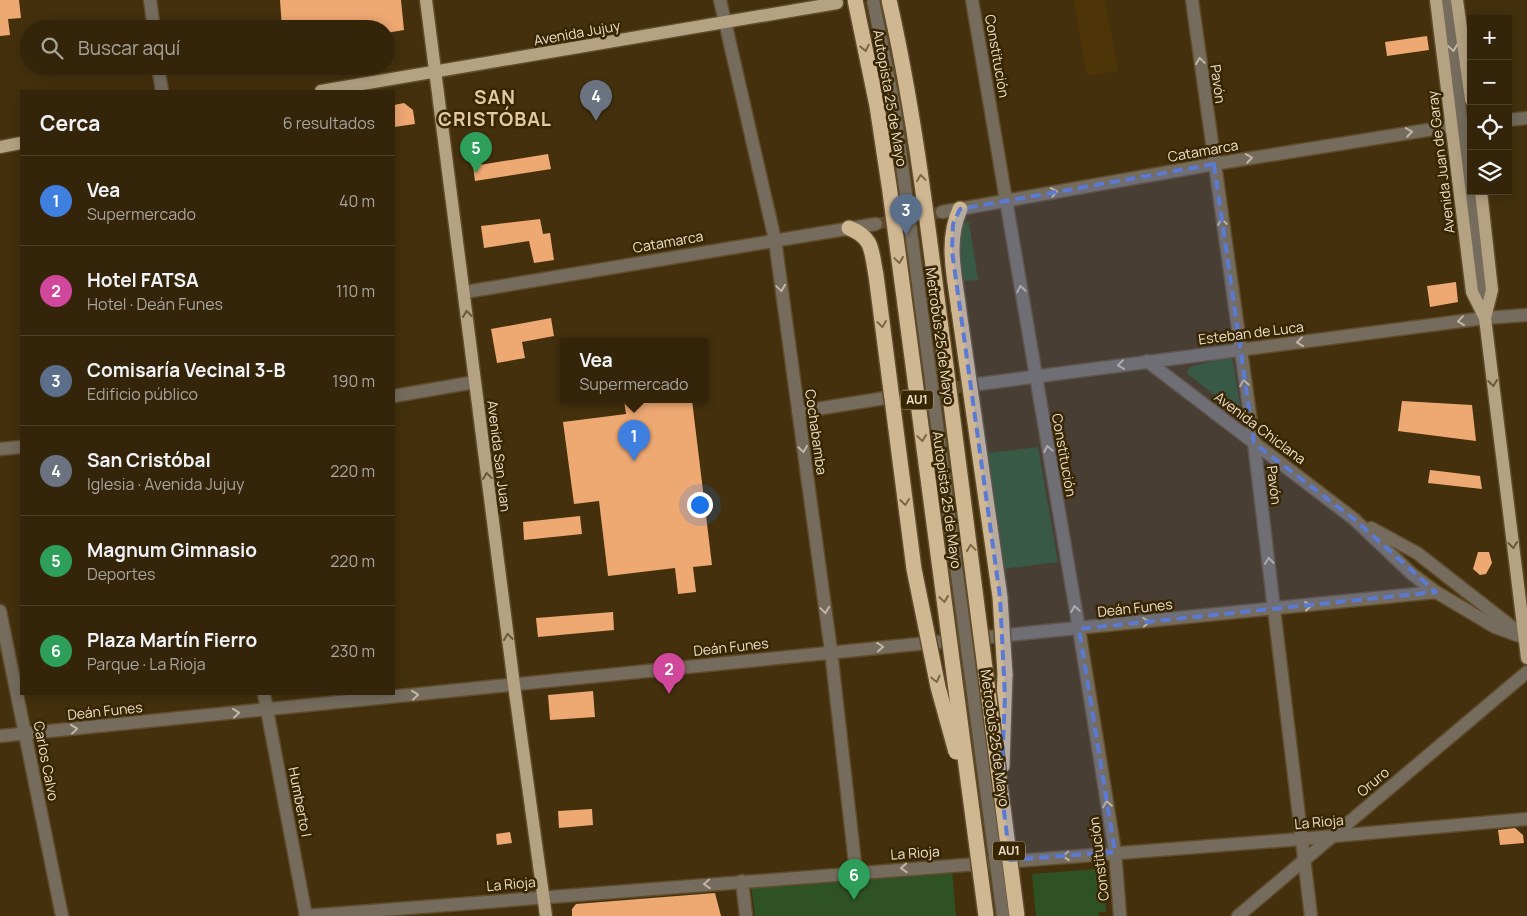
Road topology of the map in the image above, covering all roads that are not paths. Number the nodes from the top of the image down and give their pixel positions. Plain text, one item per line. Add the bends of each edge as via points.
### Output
1 (150, 0) edge
2 (426, 0) edge
3 (720, 0) edge
4 (855, 0) edge
5 (873, 0) edge
6 (889, 0) edge
7 (972, 0) edge
8 (1192, 0) edge
9 (1436, 0) edge
10 (1447, 0) edge
11 (1458, 0) edge
12 (837, 3) dead end
13 (153, 20) edge
14 (725, 21) junction
15 (1467, 69) edge
16 (436, 72) junction
17 (159, 75) edge
18 (162, 90) edge
19 (327, 90) edge
20 (1527, 118) edge
21 (1512, 120) edge
22 (1462, 124) edge
23 (20, 143) edge
24 (0, 147) edge
25 (1214, 164) junction
26 (1481, 195) edge
27 (1006, 200) junction
28 (960, 209) junction
29 (942, 212) tunnel mouth
30 (876, 224) tunnel mouth
31 (850, 228) junction
32 (775, 240) junction
33 (465, 292) junction
34 (1527, 315) edge
35 (1485, 318) junction
36 (1239, 350) junction
37 (1147, 361) junction
38 (1036, 376) junction
39 (475, 382) junction
40 (979, 384) tunnel mouth
41 (395, 396) edge
42 (885, 398) tunnel mouth
43 (798, 412) junction
44 (1254, 443) junction
45 (20, 446) edge
46 (0, 449) edge
47 (1354, 519) junction
48 (1436, 592) junction
49 (1275, 609) junction
50 (0, 611) edge
51 (1079, 628) junction
52 (1526, 639) edge
53 (831, 651) junction
54 (1527, 658) edge
55 (1527, 672) edge
56 (514, 685) junction
57 (264, 695) edge
58 (267, 710) junction
59 (26, 734) junction
60 (0, 736) edge
61 (1001, 787) junction
62 (970, 802) junction
63 (1527, 819) edge
64 (1332, 836) junction
65 (1301, 839) junction
66 (1115, 852) junction
67 (1303, 861) junction
68 (856, 872) junction
69 (742, 881) junction
70 (544, 896) junction
71 (62, 916) edge
72 (306, 916) edge
73 (546, 916) edge
74 (746, 916) edge
75 (986, 916) edge
76 (1003, 916) edge
77 (1017, 916) edge
78 (1120, 916) edge
79 (1238, 916) edge
80 (1311, 916) edge

1 - 13 street
2 - 16 main road, Avenida San Juan
3 - 14 street, Cochabamba
4 -> 62 highway, Autopista 25 de Mayo / AU1, bridge via 877,106 890,192
5 - 76 street, Metrobús 25 de Mayo, bridge via 894,105
61 -> 6 highway, Autopista 25 de Mayo / AU1, bridge via 920,173
7 - 27 street, Constitución
25 -> 8 street, Pavón
9 - 22 main road, Avenida Juan de Garay
10 -> 22 street
11 - 15 main road
12 - 14 main road, Avenida Jujuy
14 - 16 main road, Avenida Jujuy
14 - 32 street, Cochabamba
16 - 19 main road, Avenida Jujuy
16 - 33 main road, Avenida San Juan
17 - 18 street
20 - 21 street
25 -> 22 street, Catamarca
22 - 35 main road, Avenida Juan de Garay via 1472,292
23 - 24 main road
27 -> 25 street, Catamarca
36 -> 25 street, Pavón
26 - 35 main road, Avenida Juan de Garay via 1492,290
27 - 28 street, Catamarca
38 -> 27 street, Constitución
28 - 29 street, Catamarca
28 - 61 highway, bridge via 953,224 952,240 959,311 1000,597 1005,697
30 - 31 street, Catamarca
31 - 32 street, Catamarca
31 -> 62 highway, bridge via 869,240 914,569 938,687
32 - 33 street, Catamarca
32 -> 43 street, Cochabamba
39 -> 33 main road, Avenida San Juan
34 - 35 street, Esteban de Luca
35 -> 36 street, Esteban de Luca
35 -> 52 main road, Avenida Juan de Garay
36 - 37 street, Esteban de Luca
44 -> 36 street, Pavón
37 -> 38 street, Esteban de Luca
37 - 44 street, Avenida Chiclana
38 - 40 street, Esteban de Luca
51 -> 38 street, Constitución
39 - 41 street
56 -> 39 main road, Avenida San Juan
42 - 43 street
43 -> 53 street, Cochabamba
44 - 47 street, Avenida Chiclana
49 -> 44 street, Pavón
45 - 46 street
47 - 48 street, Avenida Chiclana via 1412,574
47 - 52 street, Avenida Chiclana via 1417,553
49 -> 48 street, Deán Funes
48 - 52 street, Avenida Chiclana via 1495,627
51 -> 49 street, Deán Funes
49 - 65 street, Pavón
50 - 59 street, Carlos Calvo
53 -> 51 street, Deán Funes
66 -> 51 street, Constitución
52 - 54 main road, Avenida Juan de Garay
53 - 56 street, Deán Funes
53 - 68 street, Cochabamba
55 - 64 street, Oruro
58 -> 56 street, Deán Funes
56 - 70 main road, Avenida San Juan
57 - 58 street, Humberto I
59 -> 58 street, Deán Funes
58 - 72 street, Humberto I
59 - 60 street, Deán Funes
59 - 71 street, Carlos Calvo
61 - 77 highway, Autopista 25 de Mayo / AU1, bridge
62 - 75 highway, Autopista 25 de Mayo / AU1, bridge
63 - 64 street, La Rioja
64 - 65 street, La Rioja
64 - 67 street, Oruro
65 - 66 street, La Rioja
65 - 67 street, Pavón
66 -> 68 street, La Rioja
66 - 78 street, Constitución
67 - 79 street, Oruro
67 - 80 street, Pavón
68 - 69 street, La Rioja
69 -> 70 street, La Rioja
69 - 74 street
70 - 72 street, La Rioja
70 - 73 main road, Avenida San Juan

